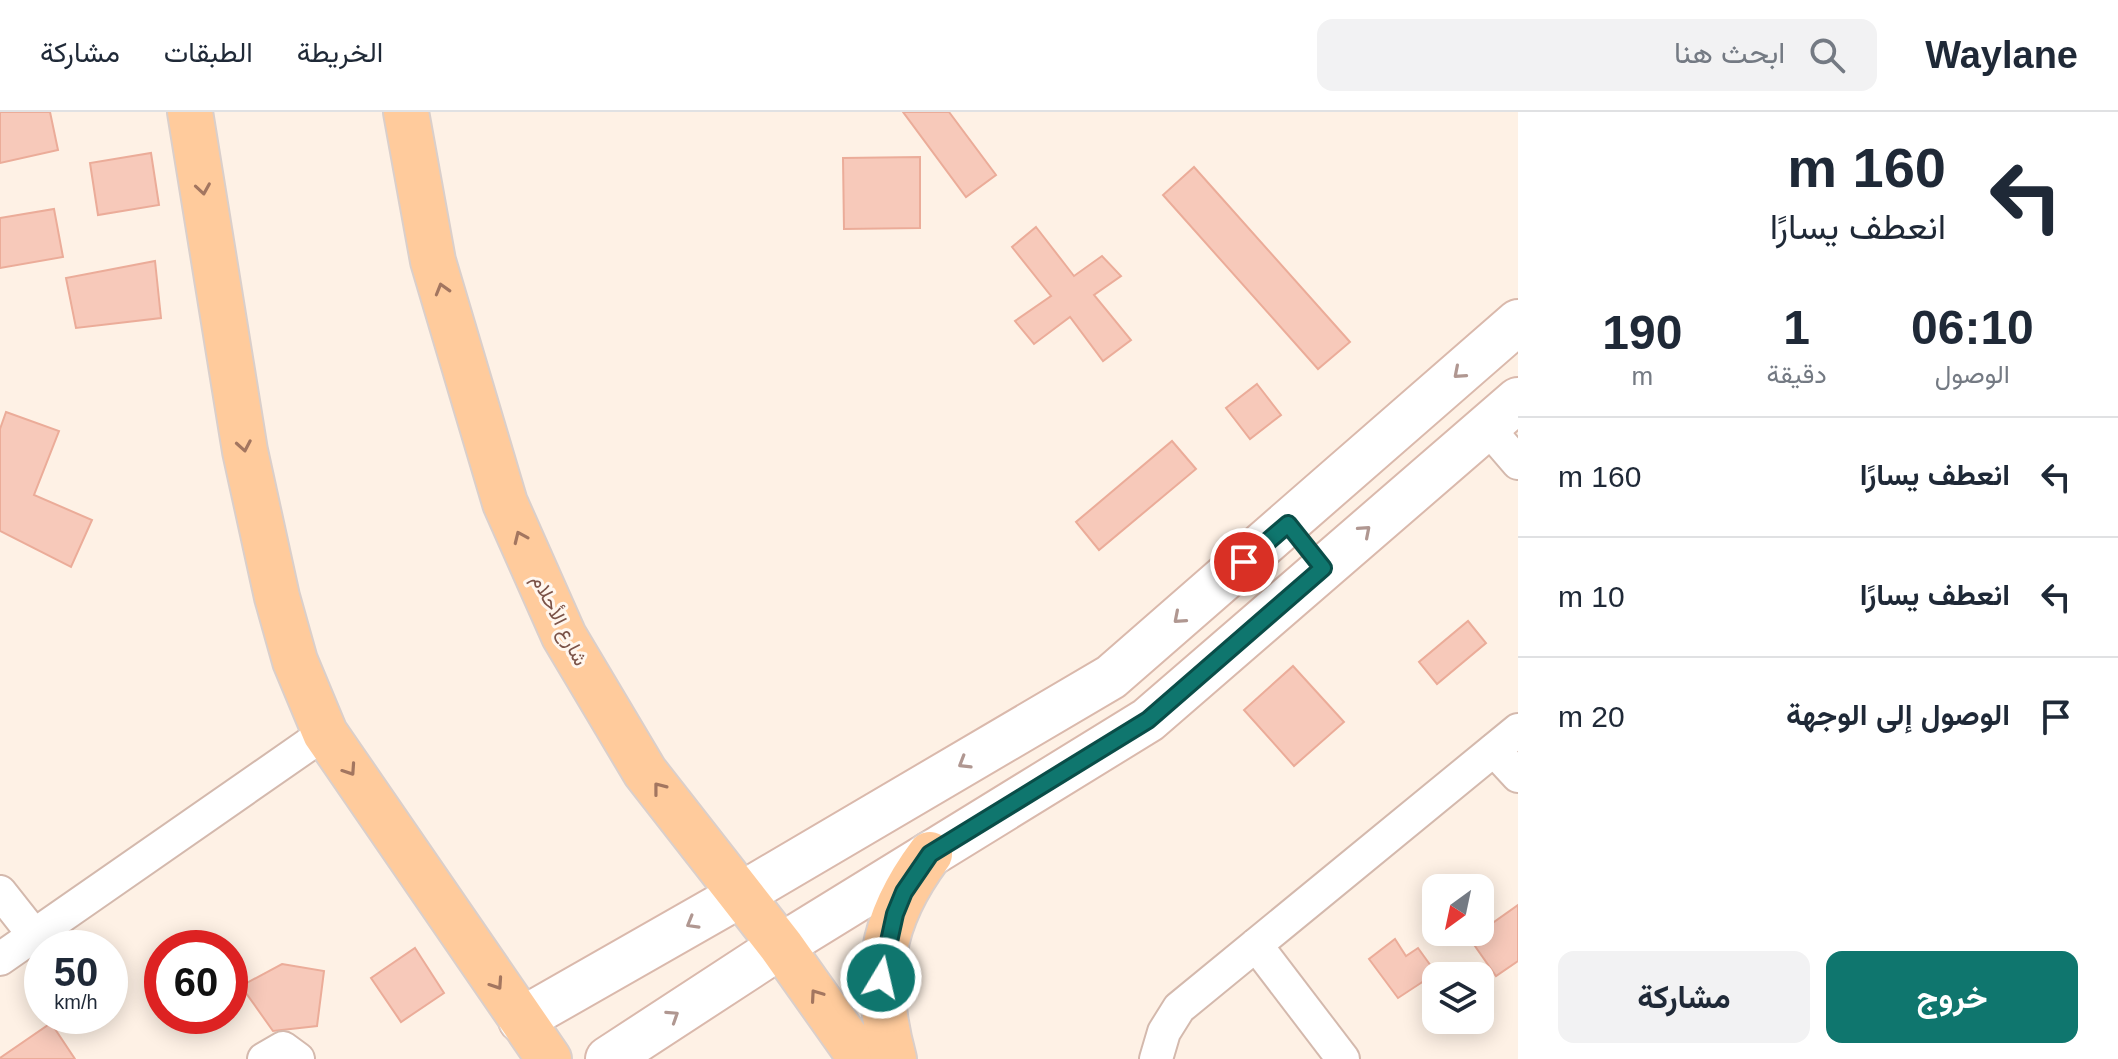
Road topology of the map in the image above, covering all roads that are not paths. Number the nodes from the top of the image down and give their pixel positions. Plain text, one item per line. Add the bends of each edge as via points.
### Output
1 (190, 112) edge
2 (406, 112) edge
3 (1518, 322) edge
4 (1502, 413) edge
5 (1518, 463) edge
6 (1288, 524) junction
7 (1323, 568) junction
8 (325, 733) junction
9 (1506, 740) edge
10 (1518, 776) edge
11 (930, 854) junction
12 (0, 892) edge
13 (742, 894) junction
14 (30, 930) edge
15 (41, 930) edge
16 (24, 942) edge
17 (1256, 945) junction
18 (781, 946) junction
19 (0, 959) edge
20 (521, 1020) junction
21 (264, 1059) edge
22 (298, 1059) edge
23 (549, 1059) edge
24 (608, 1059) edge
25 (861, 1059) edge
26 (894, 1059) edge
27 (1156, 1059) edge
28 (1343, 1059) edge

1 -> 8 main road via 245,451 295,661
13 -> 2 main road, شارع الأحلام via 645,772 564,636 505,503 433,261
3 -> 6 main road
4 - 5 street
7 -> 4 main road
6 - 7 main road
6 -> 13 main road via 1111,677
7 - 11 main road via 1148,720
8 - 15 street
8 -> 20 main road
9 - 10 street
9 - 17 street
11 - 18 main road
11 - 26 main road via 904,892 883,959 883,1018
12 - 14 street
13 - 18 main road, شارع الأحلام
13 -> 20 main road
16 - 19 street
17 - 27 street via 1179,1008
17 - 28 street
24 -> 18 main road
25 -> 18 main road, شارع الأحلام
20 - 23 main road
21 - 22 street via 283,1048

